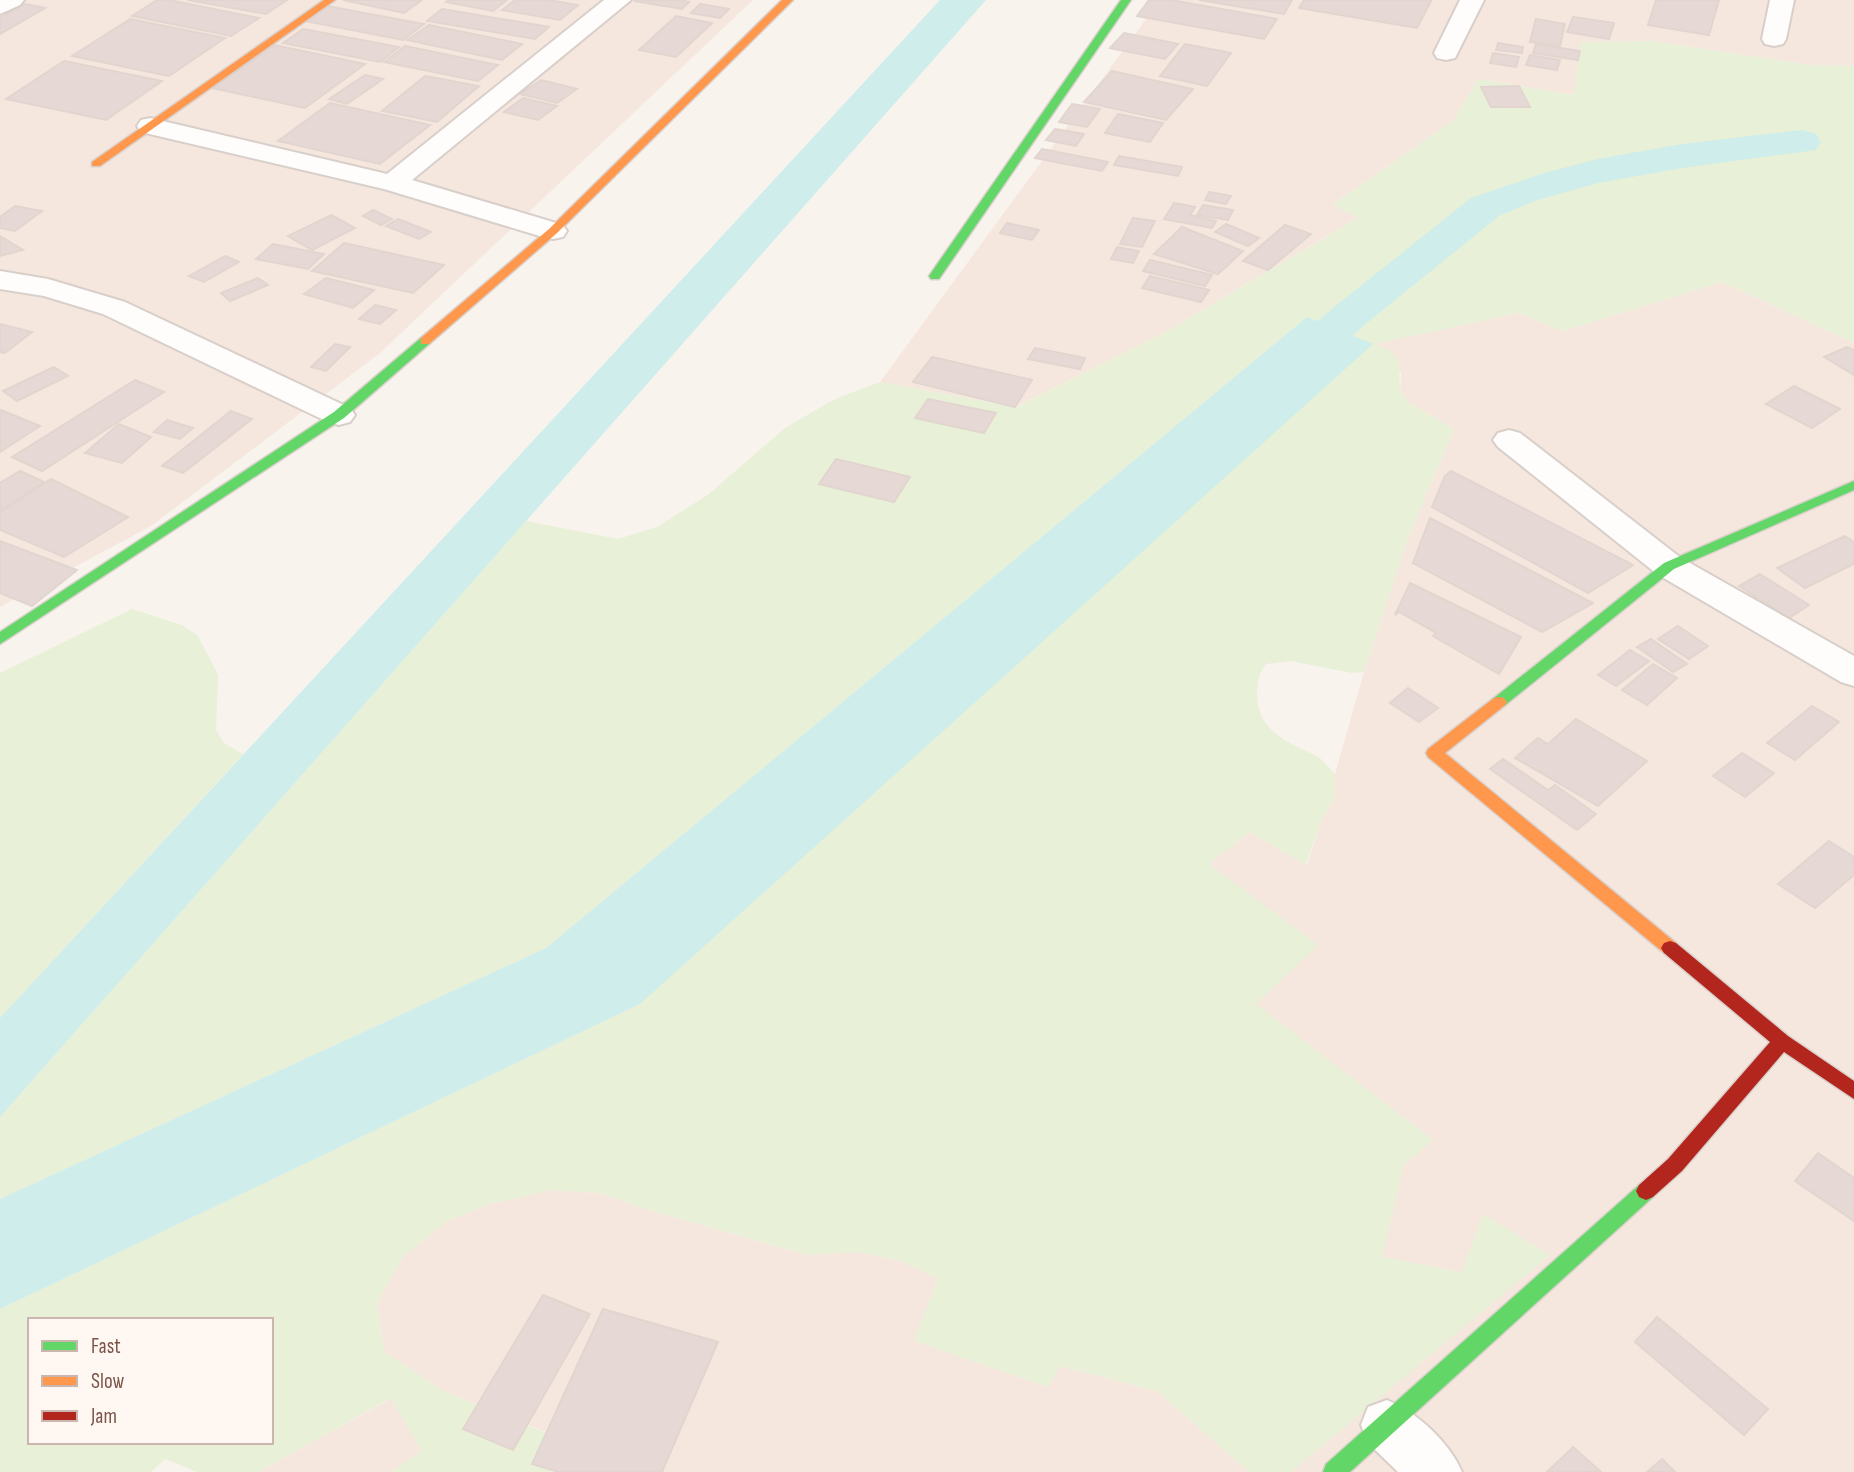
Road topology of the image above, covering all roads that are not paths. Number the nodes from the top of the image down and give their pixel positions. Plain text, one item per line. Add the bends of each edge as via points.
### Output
1 (12, 0) edge
2 (330, 0) edge
3 (619, 0) edge
4 (788, 0) edge
5 (1126, 0) edge
6 (1472, 0) edge
7 (1782, 0) edge
8 (0, 7) edge
9 (1774, 39) dead end
10 (1446, 53) dead end
11 (150, 126) junction
12 (96, 164) dead end
13 (392, 183) junction
14 (553, 231) junction
15 (935, 276) dead end
16 (0, 280) edge
17 (339, 415) junction
18 (1509, 440) dead end
19 (1854, 485) edge
20 (1669, 566) junction
21 (1, 636) edge
22 (1854, 673) edge
23 (1782, 1041) junction
24 (1854, 1091) edge
25 (1387, 1425) junction
26 (1334, 1472) edge
27 (1435, 1472) edge

1 - 8 street
2 - 11 street
3 - 13 street
4 - 14 street
5 - 15 street
6 - 10 street
7 - 9 street
11 - 12 street
11 - 13 street
13 - 14 street
14 - 17 street
16 - 17 street via 48,288 114,308
17 - 21 street
18 - 20 street
19 - 20 street
20 - 22 street
20 - 23 street via 1434,753
23 - 24 street
23 - 25 street via 1675,1165
25 - 26 street
25 - 27 street

